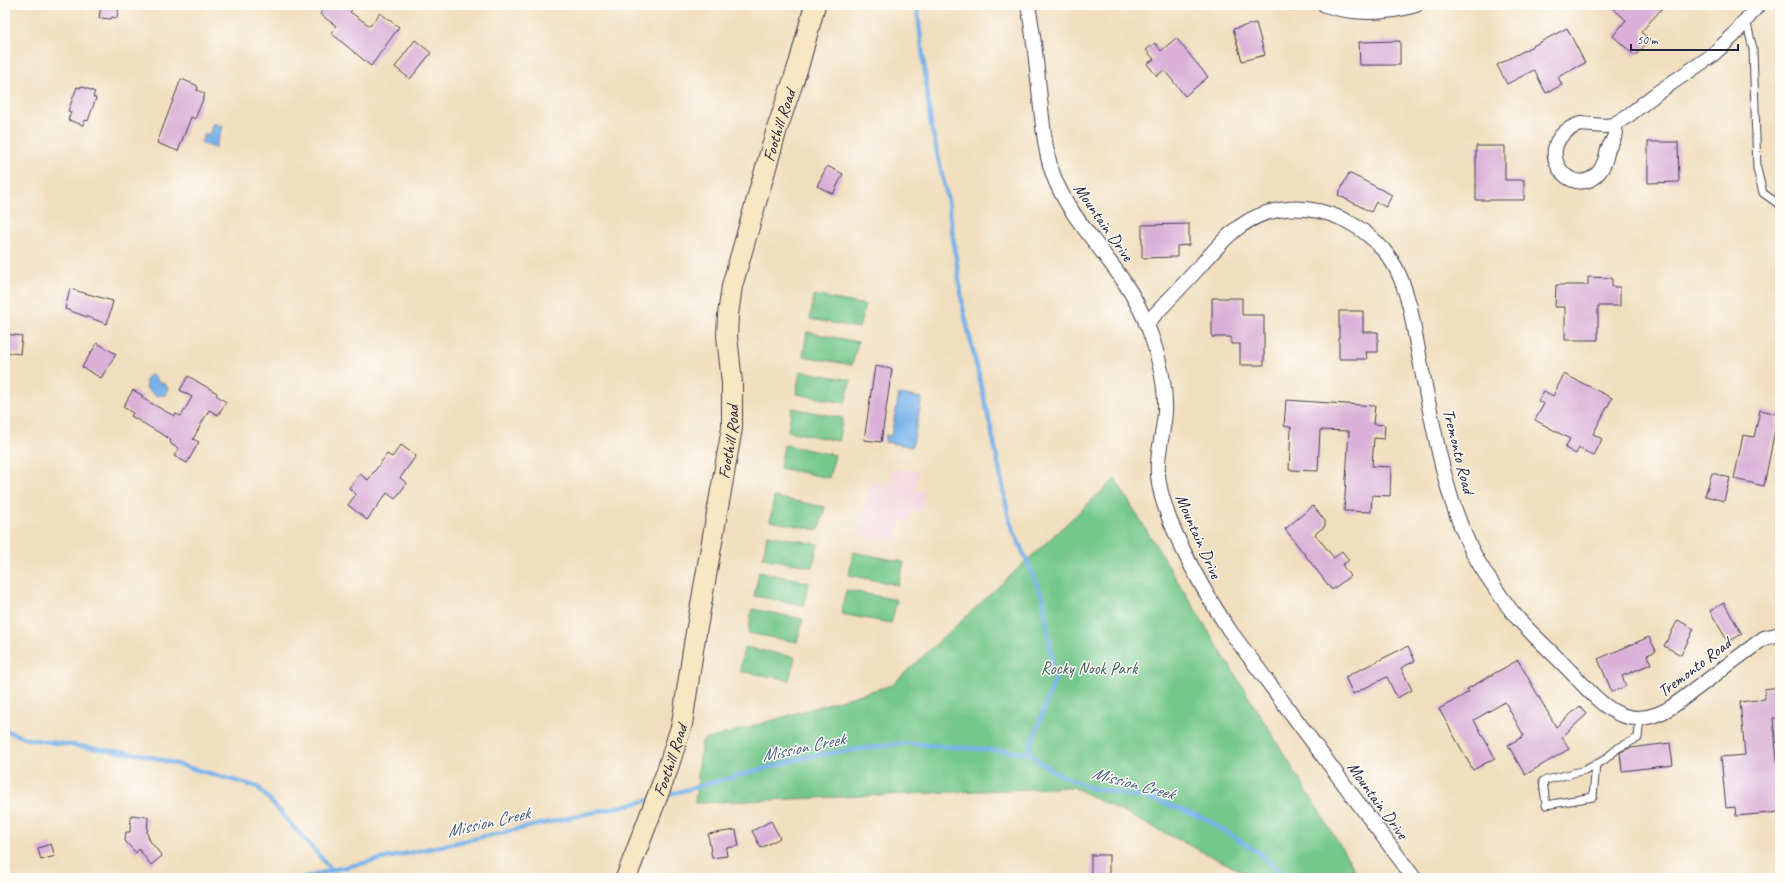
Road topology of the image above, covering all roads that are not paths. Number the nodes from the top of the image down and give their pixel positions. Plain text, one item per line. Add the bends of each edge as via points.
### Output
1 (815, 5) edge
2 (1028, 5) edge
3 (1325, 5) edge
4 (1416, 5) edge
5 (1758, 5) edge
6 (1746, 20) junction
7 (1613, 125) junction
8 (1780, 205) edge
9 (1146, 324) junction
10 (1780, 634) edge
11 (1640, 718) junction
12 (1596, 764) junction
13 (626, 878) edge
14 (1414, 878) edge

1 - 13 main road, Foothill Road via 732,286 728,315 732,428 682,724
2 - 9 street, Mountain Drive via 1034,38 1042,121 1055,181 1077,219 1127,287
3 - 4 street via 1376,13
5 - 6 street
6 - 7 street via 1710,57
6 - 8 lane via 1753,49 1757,170 1763,194
7 - 7 street via 1616,132 1604,164 1595,176 1580,181 1559,170 1554,155 1559,139 1566,131 1580,124
9 - 11 street, Tremonto Road via 1224,240 1239,227 1271,212 1287,209 1323,211 1360,228 1373,238 1389,257 1404,286 1449,492 1462,530 1486,575 1522,623 1598,702 1613,712
9 - 14 street, Mountain Drive via 1164,386 1165,411 1158,461 1161,496 1191,568 1230,631
10 - 11 street, Tremonto Road via 1764,638 1666,711
11 - 12 lane via 1638,738 1618,748
12 - 12 lane via 1585,770 1542,781 1546,805 1594,797

